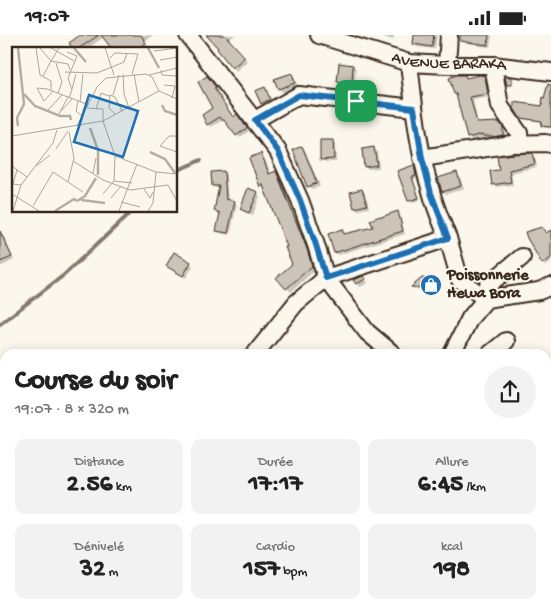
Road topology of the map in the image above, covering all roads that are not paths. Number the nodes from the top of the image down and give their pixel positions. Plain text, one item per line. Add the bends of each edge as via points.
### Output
1 (188, 35) edge
2 (320, 35) edge
3 (449, 35) edge
4 (409, 63) junction
5 (447, 65) junction
6 (493, 65) junction
7 (551, 72) edge
8 (414, 108) junction
9 (255, 120) junction
10 (520, 144) junction
11 (551, 144) edge
12 (422, 158) junction
13 (448, 238) junction
14 (522, 257) dead end
15 (326, 278) junction
16 (551, 285) edge
17 (486, 299) junction
18 (506, 341) dead end
19 (259, 349) edge
20 (387, 349) edge
21 (454, 349) edge
22 (496, 349) edge

1 - 9 street
2 - 4 street, AVENUE BARAKA
3 - 5 street
4 - 5 street, AVENUE BARAKA
4 - 8 street
5 - 6 street, AVENUE BARAKA
6 - 7 street, AVENUE BARAKA
6 - 10 street via 500,106 519,133
8 - 9 street via 299,95
8 - 12 street
9 - 15 street via 278,151 300,200
10 - 11 street
10 - 12 street
12 - 13 street
13 - 15 street
13 - 17 street via 460,280
14 - 17 street via 488,285
15 - 19 street via 296,303
15 - 20 street via 368,332
16 - 17 street via 539,291
17 - 21 street via 470,318
18 - 22 street

